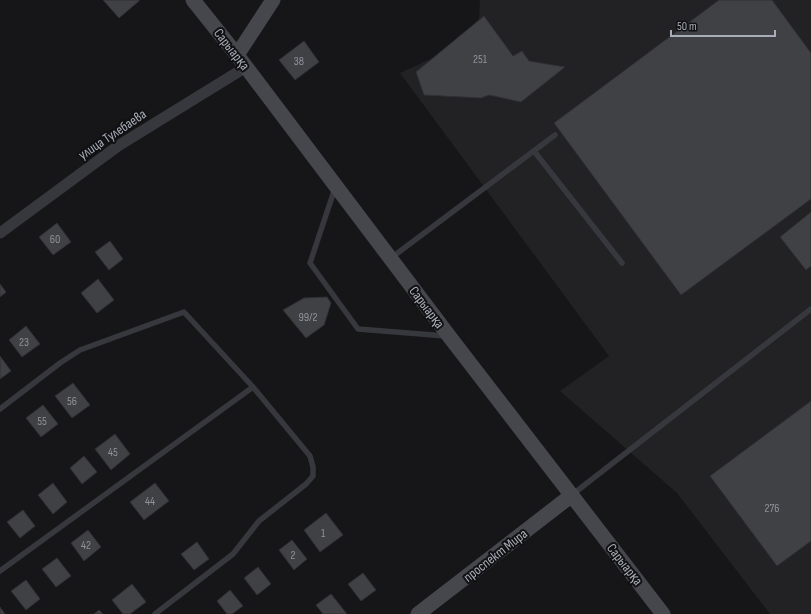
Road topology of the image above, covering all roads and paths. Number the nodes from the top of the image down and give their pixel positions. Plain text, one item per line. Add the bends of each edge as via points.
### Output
1 (193, 0) edge
2 (273, 0) edge
3 (242, 61) junction
4 (555, 136) dead end
5 (534, 151) junction
6 (336, 186) junction
7 (0, 233) edge
8 (391, 258) junction
9 (622, 263) dead end
10 (811, 309) edge
11 (449, 336) junction
12 (253, 387) junction
13 (0, 409) edge
14 (572, 495) junction
15 (0, 571) edge
16 (155, 614) edge
17 (418, 614) edge
18 (663, 614) edge

1 - 3 main road, Сарыарқа
2 - 3 main road
3 - 6 main road, Сарыарқа
3 - 7 street, улица Тулебаева via 118,146
4 - 5 lane
5 - 8 lane
5 - 9 lane
6 - 8 main road, Сарыарқа
6 - 11 lane via 310,263 358,329
8 - 11 main road, Сарыарқа
10 - 14 lane
11 - 14 main road, Сарыарқа
12 - 13 lane via 184,312 80,350
12 - 15 lane
12 - 16 lane via 310,456 312,476 306,484 259,521 233,554
14 - 17 main road, проспект Мира
14 - 18 main road, Сарыарқа

